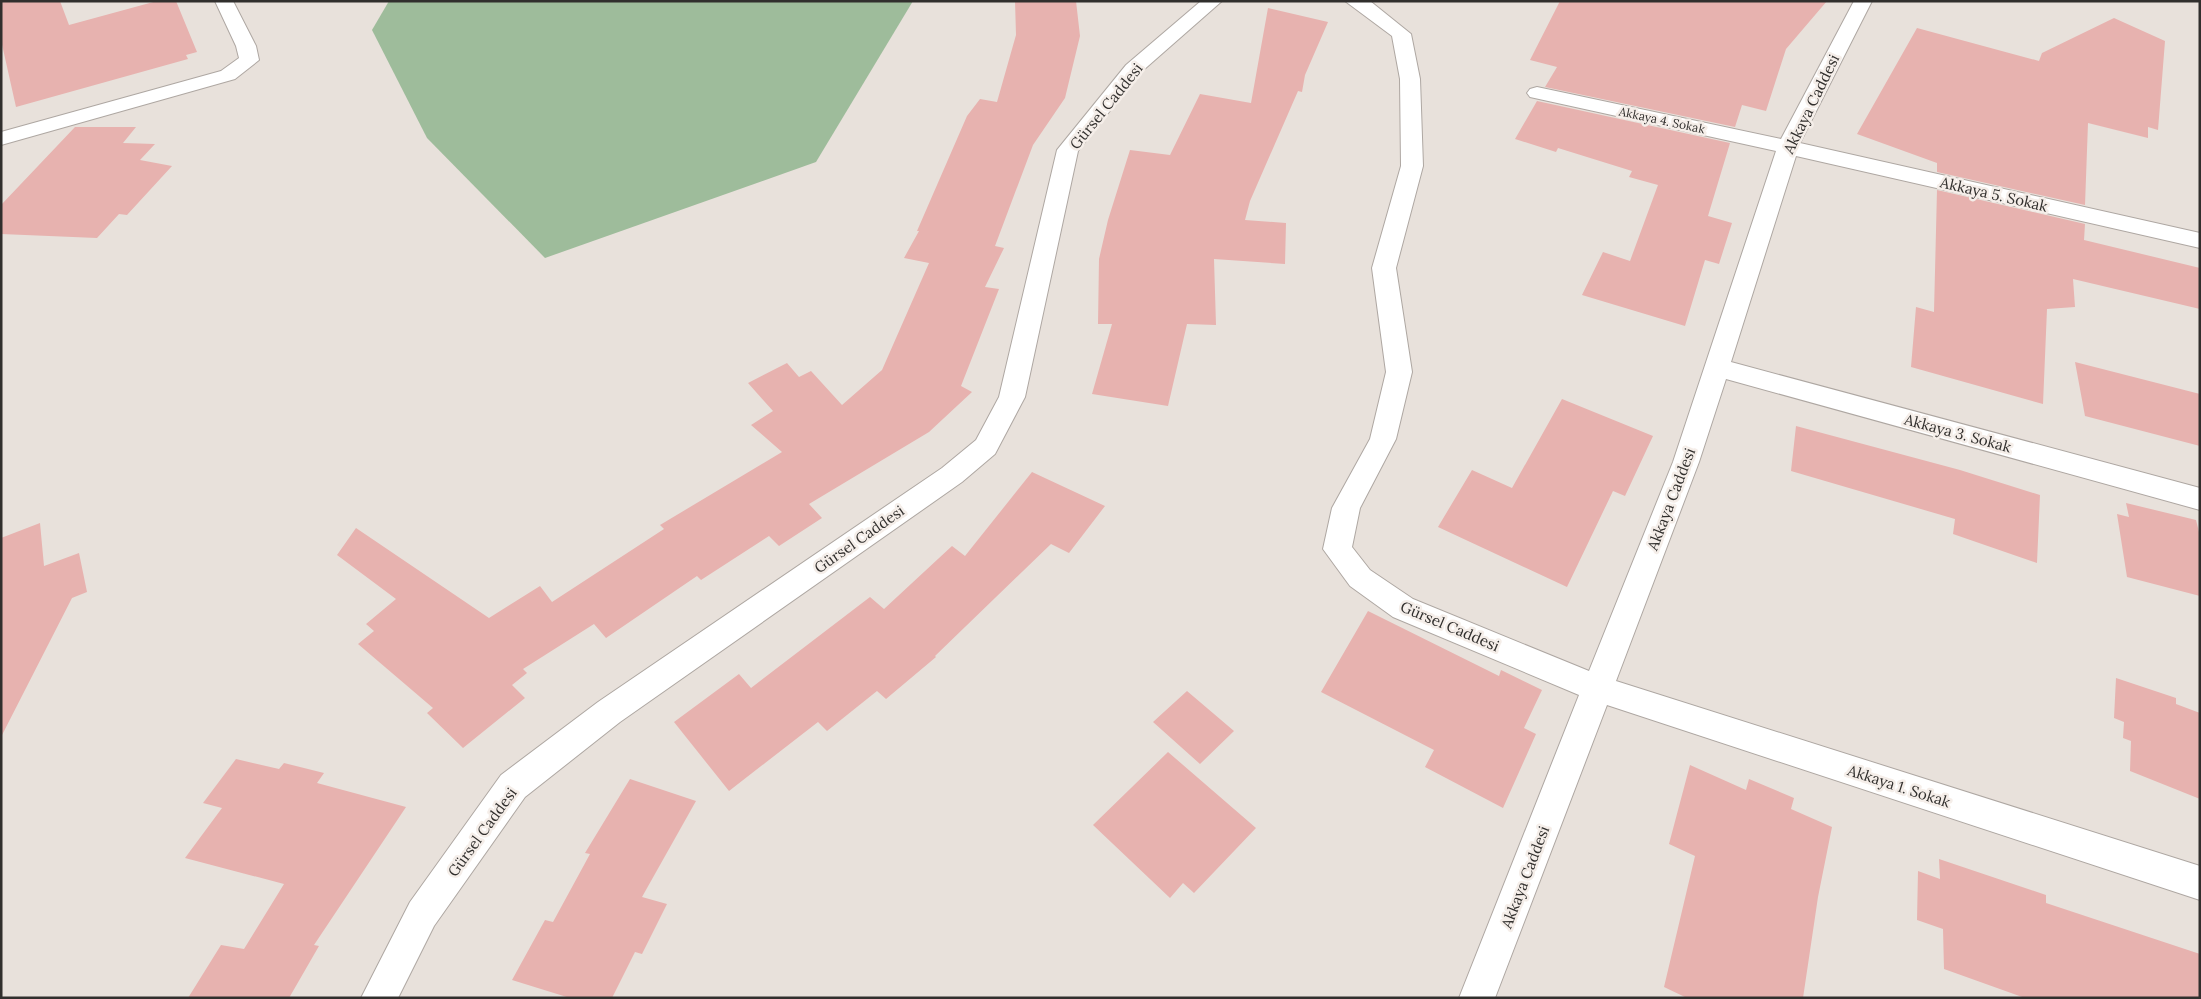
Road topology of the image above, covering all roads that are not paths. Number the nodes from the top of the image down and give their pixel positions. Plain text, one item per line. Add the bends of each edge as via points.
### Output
1 (224, 1) edge
2 (1213, 1) edge
3 (1354, 1) edge
4 (1863, 1) edge
5 (1537, 93) dead end
6 (1, 139) edge
7 (1788, 147) junction
8 (2200, 241) edge
9 (1716, 367) junction
10 (2200, 499) edge
11 (1598, 689) junction
12 (2200, 883) edge
13 (379, 998) edge
14 (1477, 998) edge

1 - 6 street via 246,46 249,60 228,76
2 - 13 street, Gürsel Caddesi via 1133,69 1068,150 1012,397 986,447 952,475 609,712 513,786 422,914
3 - 11 street, Gürsel Caddesi via 1401,34 1410,79 1412,166 1384,268 1400,372 1383,438 1346,508 1336,548 1360,578 1403,608
4 - 7 street, Akkaya Caddesi
5 - 7 street, Akkaya 4. Sokak
7 - 8 street, Akkaya 5. Sokak
7 - 9 street, Akkaya Caddesi
9 - 10 street, Akkaya 3. Sokak
9 - 11 street, Akkaya Caddesi via 1686,462
11 - 12 street, Akkaya 1. Sokak
11 - 14 street, Akkaya Caddesi

